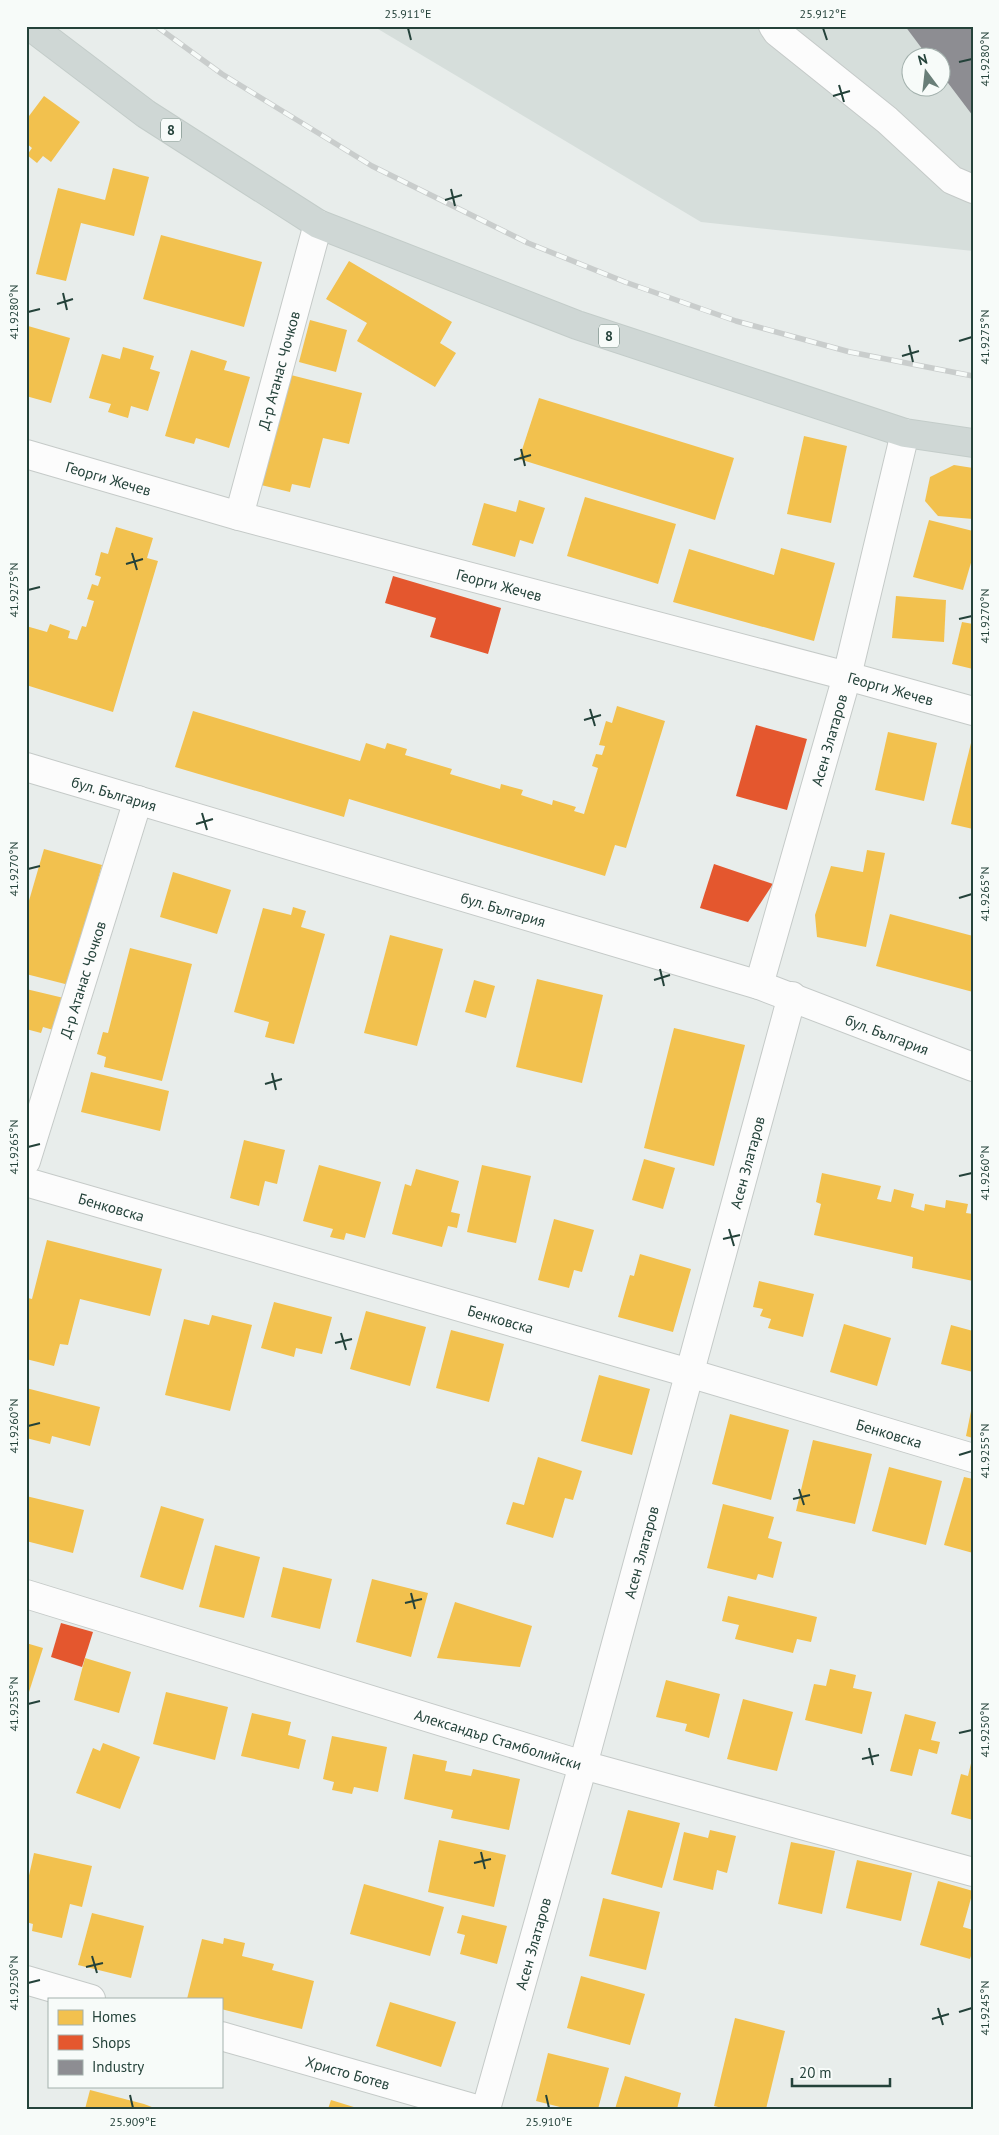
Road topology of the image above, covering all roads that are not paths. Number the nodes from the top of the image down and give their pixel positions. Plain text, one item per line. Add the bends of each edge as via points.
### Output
1 (30, 26) edge
2 (773, 26) edge
3 (973, 190) edge
4 (318, 224) junction
5 (905, 433) junction
6 (973, 442) edge
7 (26, 454) edge
8 (239, 516) junction
9 (846, 676) junction
10 (973, 711) edge
11 (26, 767) edge
12 (138, 800) junction
13 (759, 985) junction
14 (792, 996) junction
15 (973, 1067) edge
16 (26, 1161) edge
17 (26, 1182) edge
18 (689, 1373) junction
19 (973, 1458) edge
20 (26, 1594) edge
21 (583, 1765) junction
22 (973, 1872) edge
23 (26, 1980) edge
24 (88, 1998) edge
25 (222, 2036) edge
26 (476, 2109) edge
27 (486, 2109) edge

1 - 4 main road, 8 via 146,114
2 - 3 street via 887,120 952,180
4 - 5 main road, 8 via 577,326
4 - 8 street, Д-р Атанас Чочков
5 - 6 main road, 8
5 - 9 street, Асен Златаров
7 - 8 street, Георги Жечев
8 - 9 street, Георги Жечев
9 - 10 street, Георги Жечев
9 - 13 street, Асен Златаров
11 - 12 street, бул. България
12 - 13 street, бул. България
12 - 16 street, Д-р Атанас Чочков
13 - 14 street, бул. България
14 - 15 street, бул. България
14 - 18 street, Асен Златаров
17 - 18 street, Бенковска
18 - 19 street, Бенковска
18 - 21 street, Асен Златаров
20 - 21 street, Александър Стамболийски
21 - 22 street, Александър Стамболийски
21 - 27 street, Асен Златаров
23 - 24 street
25 - 26 street, Христо Ботев

